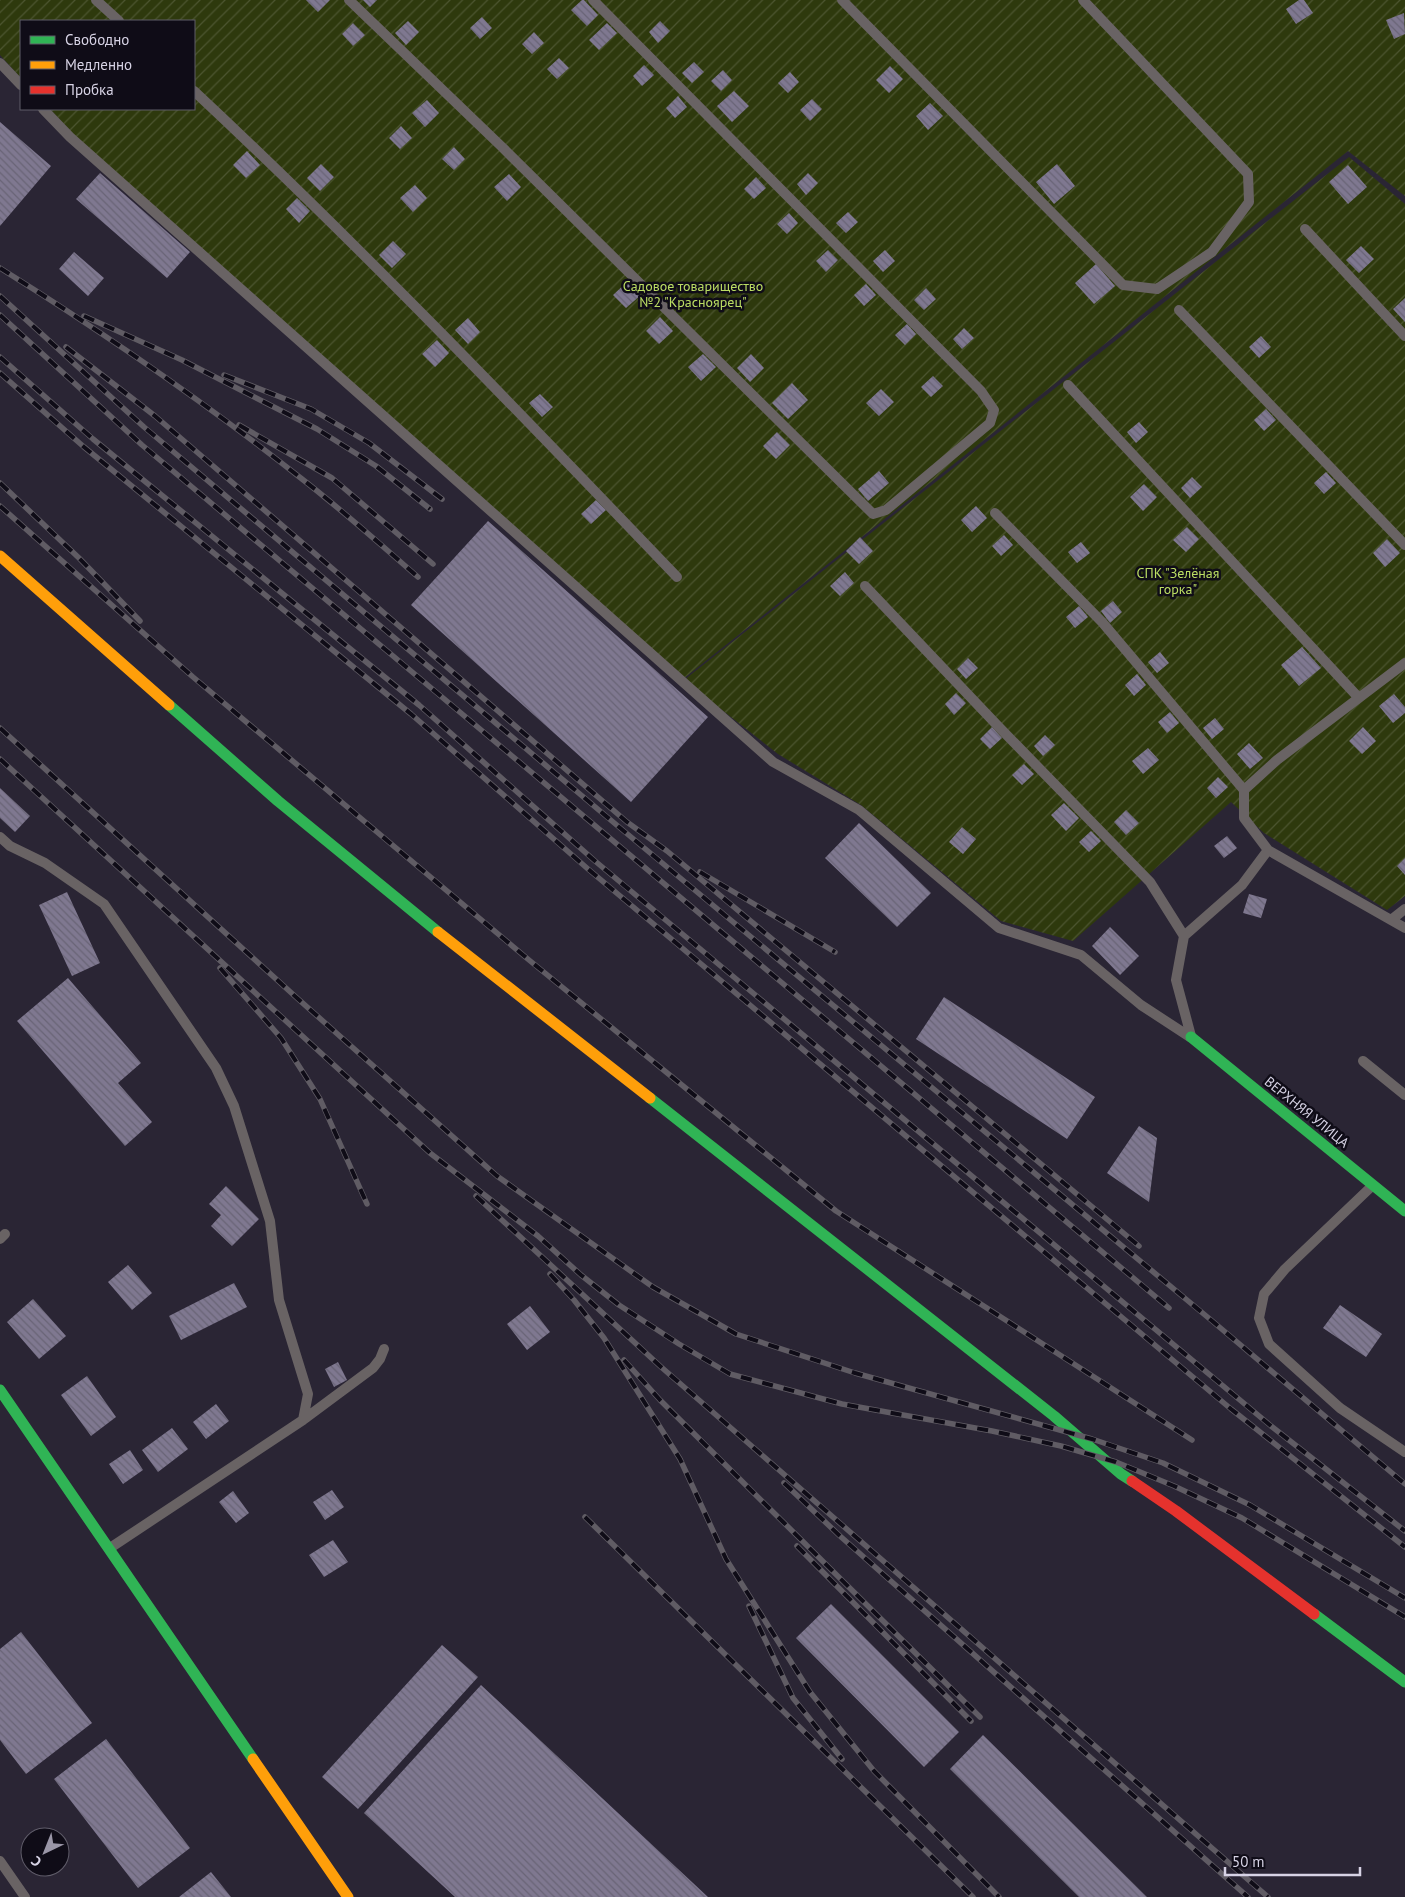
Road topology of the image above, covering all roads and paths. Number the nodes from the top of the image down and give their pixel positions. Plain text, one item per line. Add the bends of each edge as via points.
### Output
1 (96, 0) edge
2 (349, 0) edge
3 (593, 0) edge
4 (842, 0) edge
5 (1083, 0) edge
6 (118, 20) edge
7 (0, 63) edge
8 (20, 84) edge
9 (195, 92) edge
10 (44, 110) edge
11 (1305, 229) dead end
12 (1180, 310) dead end
13 (1405, 336) edge
14 (1068, 385) dead end
15 (995, 513) dead end
16 (1405, 545) edge
17 (0, 556) edge
18 (677, 576) dead end
19 (866, 586) dead end
20 (1405, 663) edge
21 (1358, 697) junction
22 (1244, 790) junction
23 (0, 837) edge
24 (1268, 850) junction
25 (1405, 908) edge
26 (1391, 920) junction
27 (1405, 928) edge
28 (1184, 936) junction
29 (1191, 1037) junction
30 (1363, 1061) dead end
31 (1405, 1095) edge
32 (1373, 1185) junction
33 (1405, 1211) edge
34 (384, 1349) dead end
35 (0, 1390) edge
36 (303, 1420) junction
37 (1405, 1452) edge
38 (109, 1549) junction
39 (1405, 1682) edge
40 (0, 1861) edge
41 (25, 1897) edge
42 (348, 1897) edge

1 - 6 lane
2 - 3 lane via 873,514 886,510 990,423 994,410 982,391
4 - 5 lane via 1124,285 1157,288 1212,252 1248,202 1248,174
7 - 8 lane
9 - 18 lane via 285,177
10 - 29 lane via 77,144 773,762 859,810 999,928 1081,955 1141,1005
11 - 13 lane
12 - 16 lane
14 - 21 lane
15 - 22 lane via 1102,622
17 - 39 main road via 271,794 447,939 1054,1416 1121,1474 1176,1511
19 - 28 lane via 1150,882
20 - 21 lane
21 - 22 lane
22 - 24 lane via 1244,818
23 - 36 lane via 104,904 216,1068 234,1106 270,1221 279,1300 308,1394
24 - 26 lane
24 - 28 lane via 1242,885
25 - 26 lane
26 - 27 lane
28 - 29 lane via 1176,980
29 - 32 main road, ВЕРХНЯЯ УЛИЦА
30 - 31 lane
32 - 33 main road, ВЕРХНЯЯ УЛИЦА
32 - 37 lane via 1280,1275 1264,1294 1259,1318 1269,1344 1340,1408
34 - 36 lane via 373,1368
35 - 38 main road
36 - 38 lane
38 - 42 main road
40 - 41 lane

